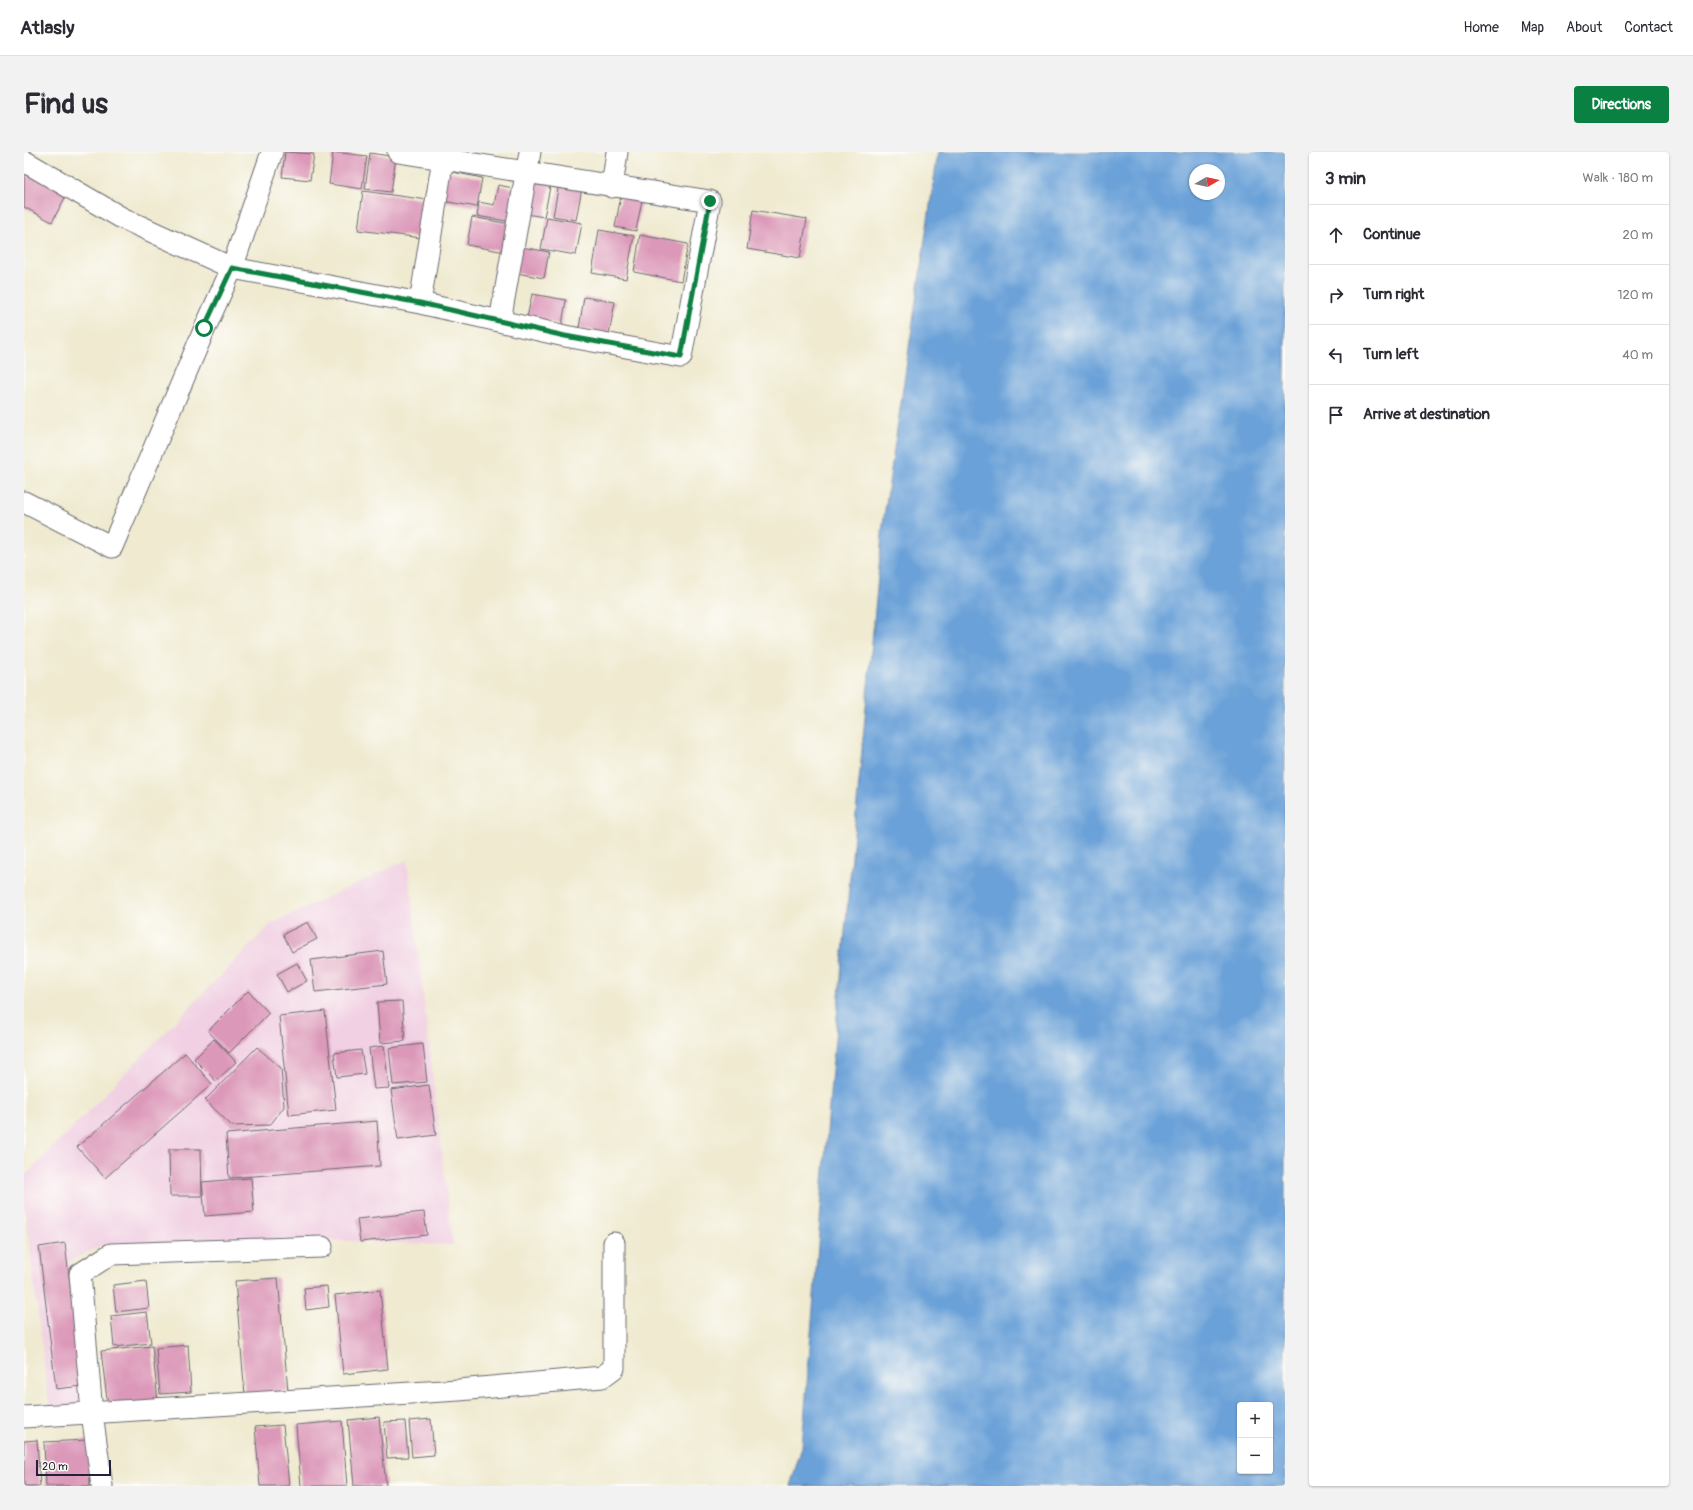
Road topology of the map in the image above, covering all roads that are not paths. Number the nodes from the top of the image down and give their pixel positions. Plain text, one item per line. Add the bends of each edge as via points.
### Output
1 (272, 152) edge
2 (398, 152) edge
3 (530, 152) edge
4 (617, 152) edge
5 (444, 155) edge
6 (24, 161) edge
7 (526, 173) junction
8 (612, 187) junction
9 (232, 268) junction
10 (420, 303) junction
11 (500, 321) junction
12 (24, 502) edge
13 (614, 1244) dead end
14 (322, 1247) dead end
15 (92, 1413) junction
16 (24, 1417) edge
17 (102, 1486) edge

1 - 9 street
2 - 5 street
3 - 7 street
4 - 8 street
5 - 7 street
5 - 10 street
6 - 9 street via 122,218
7 - 8 street
7 - 11 street
8 - 11 street via 710,201 681,357 565,336
9 - 10 street
9 - 12 street via 204,328 112,547
10 - 11 street
13 - 15 street via 614,1368 602,1376 459,1390
14 - 15 street via 111,1254 80,1274
15 - 16 street
15 - 17 street

